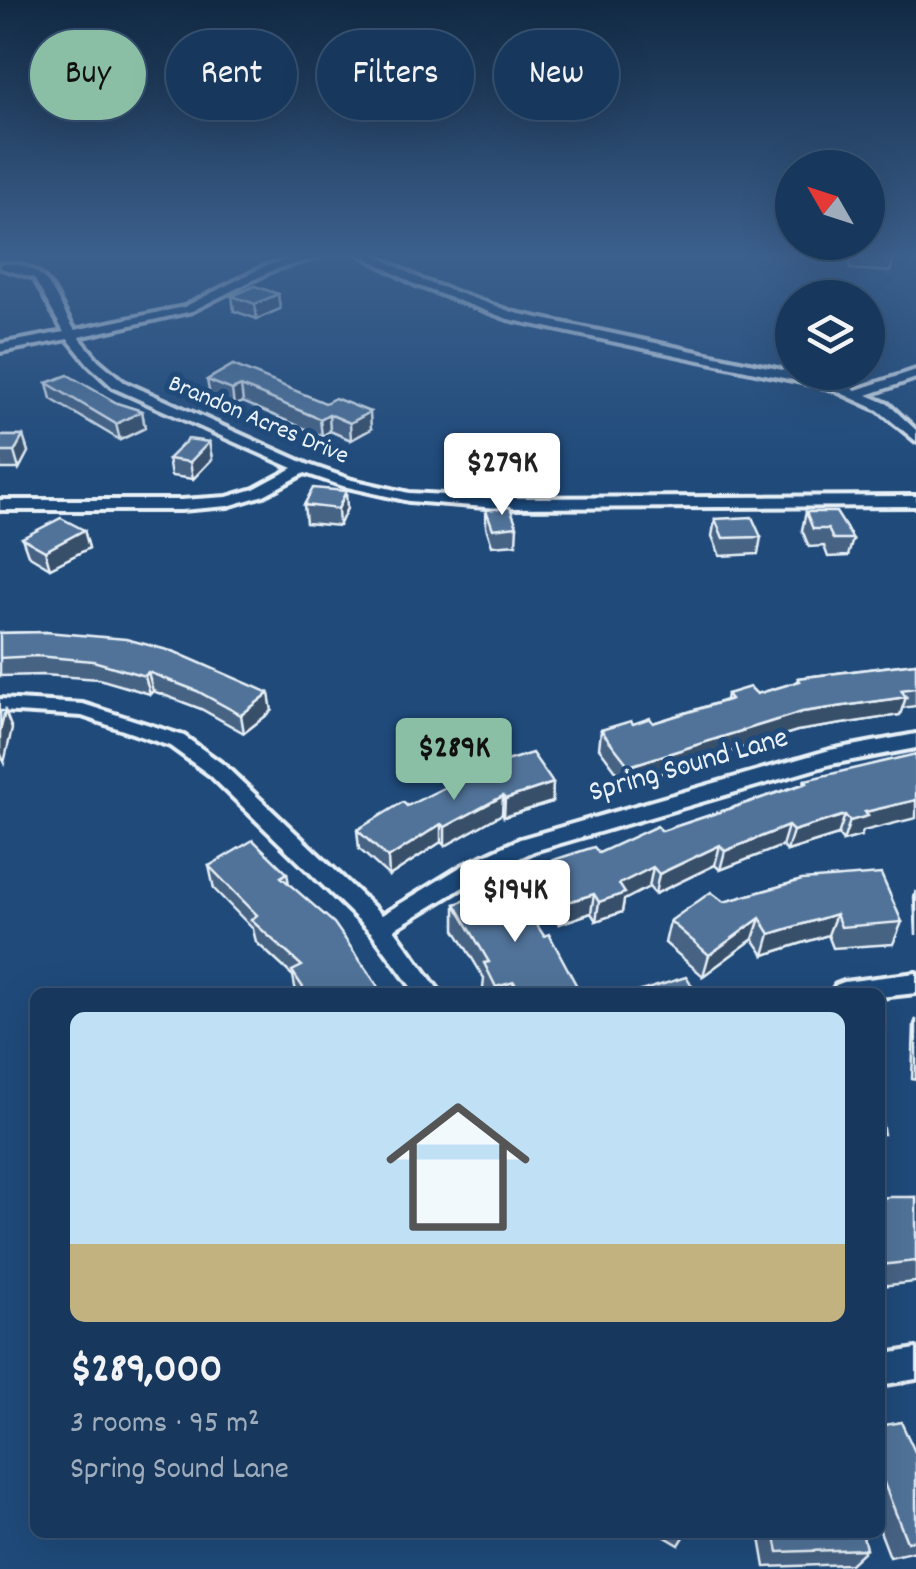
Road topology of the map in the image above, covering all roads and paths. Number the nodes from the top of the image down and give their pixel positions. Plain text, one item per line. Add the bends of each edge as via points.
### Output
1 (66, 327) edge
2 (109, 327) edge
3 (566, 327) edge
4 (71, 336) junction
5 (0, 348) edge
6 (916, 374) edge
7 (857, 394) junction
8 (916, 437) edge
9 (304, 468) junction
10 (916, 501) edge
11 (0, 505) edge
12 (0, 705) edge
13 (916, 741) edge
14 (380, 927) junction
15 (916, 982) edge
16 (425, 988) edge
17 (873, 988) edge
18 (916, 1364) edge
19 (885, 1369) edge

1 - 4 street, Brandon Acres Drive
2 - 4 street
3 - 7 street
4 - 5 street
4 - 9 street, Brandon Acres Drive via 119,386
6 - 7 street
7 - 8 street
9 - 10 street, Brandon Acres Drive via 410,497 498,502
9 - 11 street via 228,500
12 - 14 street via 83,710 178,741
13 - 14 street, Spring Sound Lane via 830,757 527,845
14 - 16 street
15 - 17 street
18 - 19 street

